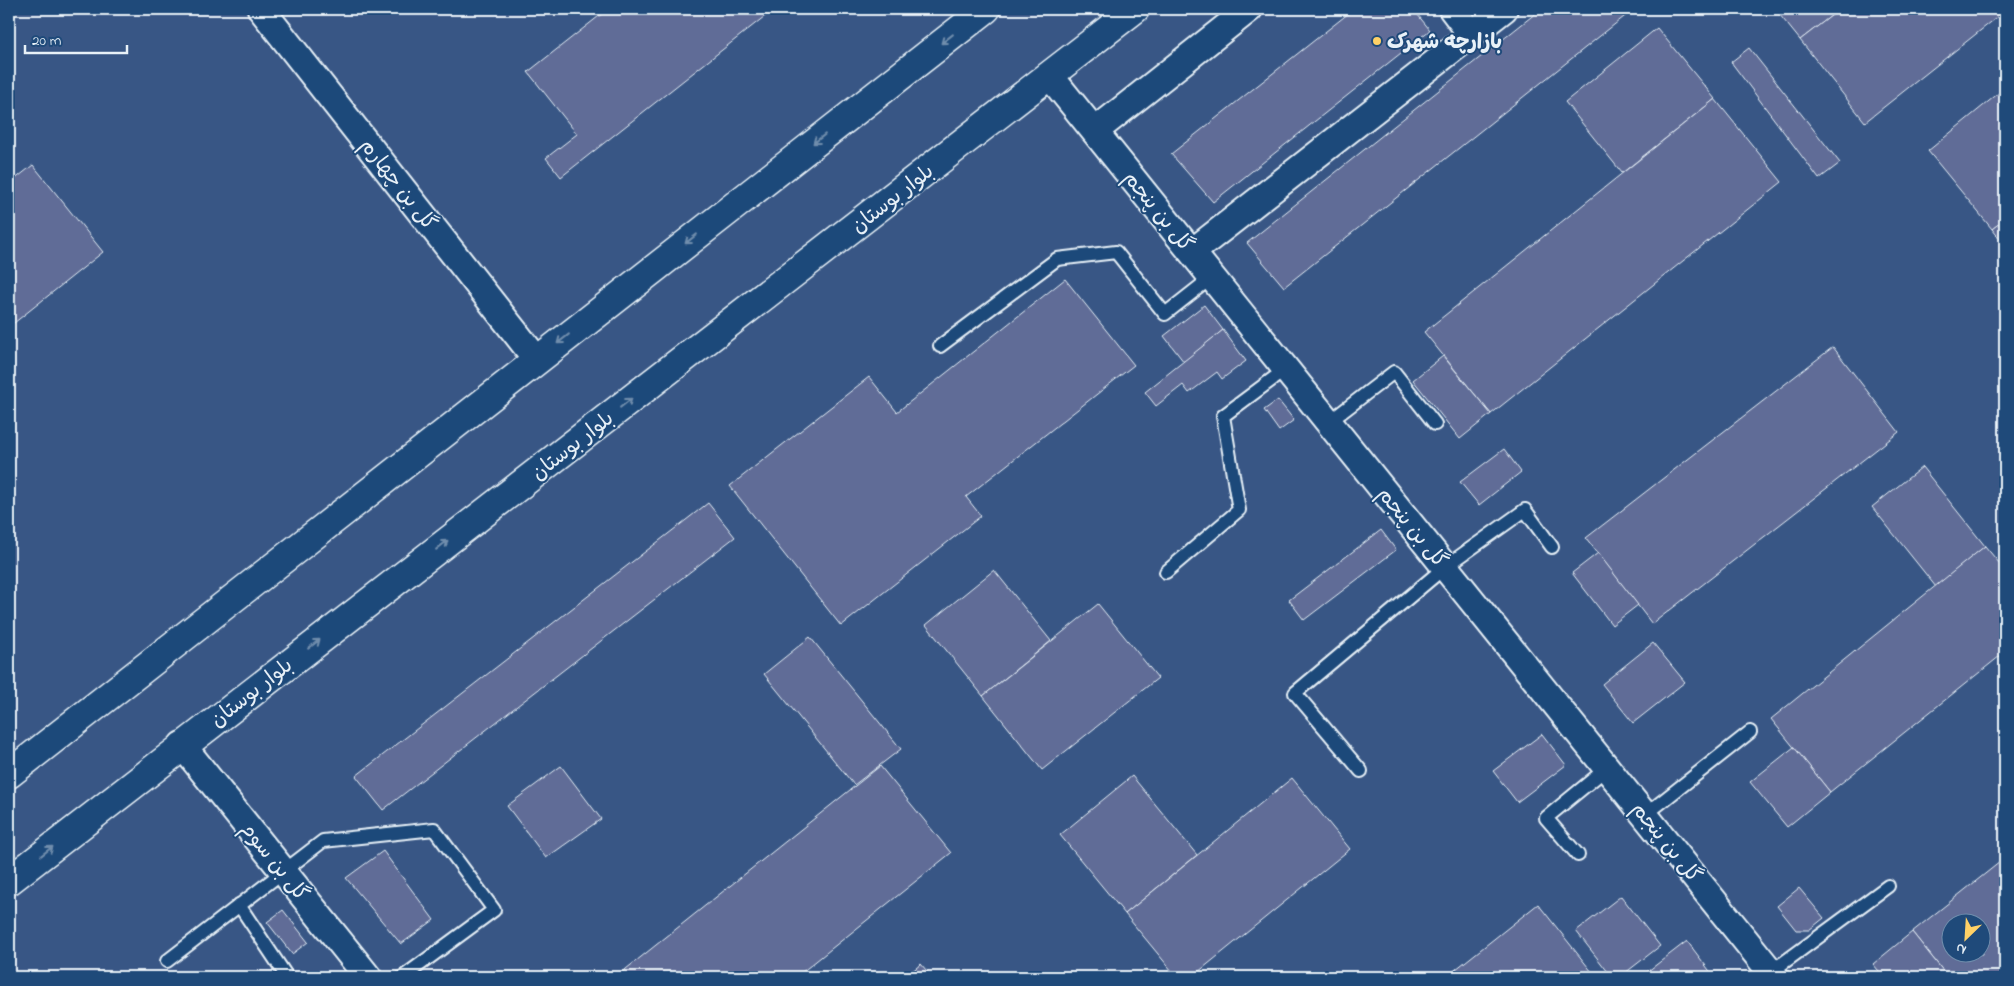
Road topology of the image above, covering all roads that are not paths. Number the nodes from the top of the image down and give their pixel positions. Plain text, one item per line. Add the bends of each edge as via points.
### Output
1 (261, 9) edge
2 (986, 9) edge
3 (1134, 9) edge
4 (1250, 9) edge
5 (1452, 9) edge
6 (1504, 9) edge
7 (1472, 34) junction
8 (1050, 76) junction
9 (1095, 131) junction
10 (1192, 252) junction
11 (1212, 277) junction
12 (940, 346) dead end
13 (537, 360) junction
14 (1286, 369) junction
15 (1329, 422) junction
16 (1435, 424) dead end
17 (1552, 547) dead end
18 (1445, 567) junction
19 (1166, 572) dead end
20 (1750, 732) dead end
21 (182, 745) junction
22 (1607, 768) junction
23 (1361, 771) dead end
24 (9, 774) edge
25 (1645, 815) junction
26 (1578, 855) dead end
27 (284, 872) junction
28 (9, 881) edge
29 (1888, 886) dead end
30 (239, 905) junction
31 (166, 961) dead end
32 (1770, 976) edge
33 (287, 977) edge
34 (368, 977) edge
35 (403, 977) edge

1 - 13 street, گل بن چهارم
2 -> 13 street
3 - 8 street, بلوار بوستان
4 - 9 street
5 - 7 street
6 - 7 street
7 - 10 street
8 - 9 street, گل بن پنجم
21 -> 8 street, بلوار بوستان
9 - 10 street, گل بن پنجم
10 - 11 street, گل بن پنجم
11 - 12 lane via 1165,314 1116,252 1057,259
11 - 14 street, گل بن پنجم
13 - 24 street
14 - 15 street, گل بن پنجم
14 - 19 lane via 1223,416 1239,510
15 - 16 lane via 1394,372
15 - 18 street, گل بن پنجم
17 - 18 lane via 1525,510
18 - 22 street, گل بن پنجم
18 - 23 lane via 1295,693
20 - 25 lane
21 - 27 street, گل بن سوم
28 -> 21 street, بلوار بوستان
22 - 25 street, گل بن پنجم
22 - 26 lane via 1546,818
25 - 32 street, گل بن پنجم
27 - 30 lane
27 - 34 street, گل بن سوم
27 - 35 lane via 323,841 434,829 494,910
29 - 32 lane
30 - 31 lane
30 - 33 lane

